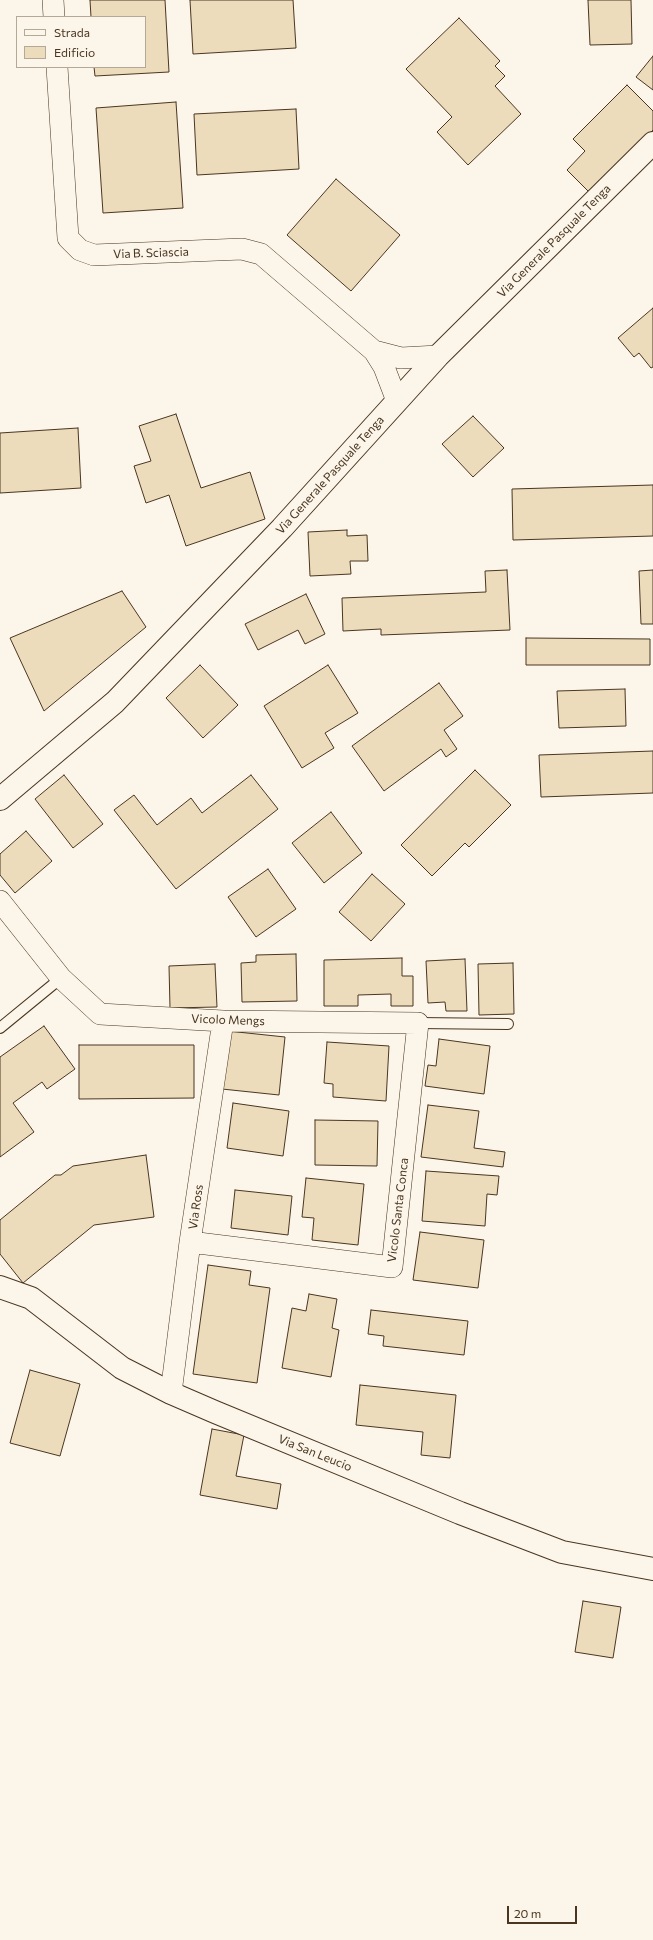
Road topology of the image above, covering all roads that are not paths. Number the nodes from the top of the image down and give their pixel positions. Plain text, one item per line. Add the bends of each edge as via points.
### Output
1 (53, 0) edge
2 (54, 16) edge
3 (57, 68) edge
4 (653, 143) edge
5 (374, 351) junction
6 (438, 356) junction
7 (397, 401) junction
8 (0, 799) edge
9 (0, 902) edge
10 (61, 978) junction
11 (223, 1020) junction
12 (418, 1023) junction
13 (508, 1024) dead end
14 (0, 1028) edge
15 (190, 1242) junction
16 (0, 1287) edge
17 (171, 1393) junction
18 (653, 1570) edge

1 - 2 street
3 - 5 street, Via B. Sciascia via 68,238 80,250 94,255 242,249 261,254
4 - 6 street, Via Generale Pasquale Tenga
5 - 6 street via 401,358
5 - 7 street via 384,367
6 - 7 street, Via Generale Pasquale Tenga
7 - 8 street, Via Generale Pasquale Tenga via 282,528 115,702
9 - 10 street, Vicolo Mengs
10 - 11 street, Vicolo Mengs via 100,1014
10 - 14 lane
11 - 12 street, Vicolo Mengs
11 - 15 street, Via Ross
12 - 13 lane, Vicolo Mengs
12 - 15 street, Vicolo Santa Conca via 392,1267
15 - 17 street, Via Ross
16 - 17 street, Via San Leucio via 31,1298 122,1368
17 - 18 street, Via San Leucio via 460,1514 562,1552

